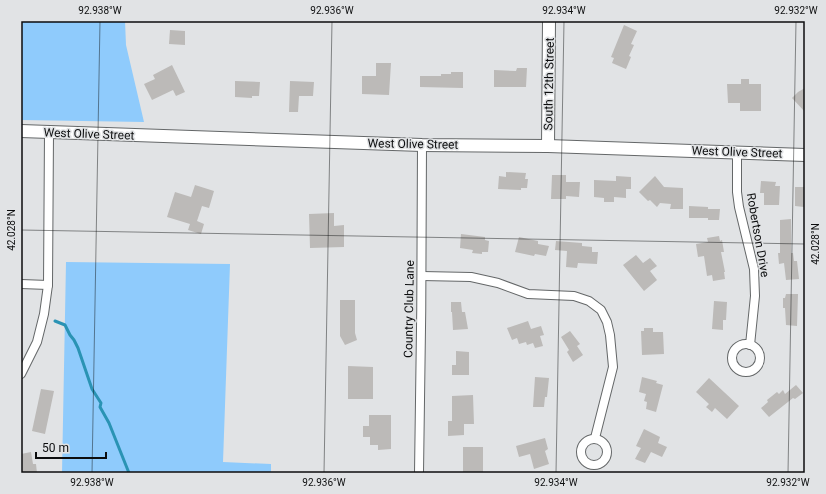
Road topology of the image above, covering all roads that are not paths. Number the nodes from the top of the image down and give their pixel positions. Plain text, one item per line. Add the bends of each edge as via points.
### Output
1 (549, 21) edge
2 (21, 131) edge
3 (49, 132) junction
4 (422, 145) junction
5 (548, 146) junction
6 (737, 152) junction
7 (805, 155) edge
8 (422, 276) junction
9 (21, 284) edge
10 (48, 285) junction
11 (750, 345) dead end
12 (21, 374) edge
13 (595, 438) dead end
14 (419, 473) edge

1 - 5 street, South 12th Street
2 - 3 street, West Olive Street
3 - 4 street, West Olive Street
3 - 10 street
4 - 5 street, West Olive Street
4 - 8 street, Country Club Lane
5 - 6 street, West Olive Street
6 - 7 street, West Olive Street
6 - 11 street, Robertson Drive via 739,207 754,269 755,296
8 - 13 street via 471,277 528,294 574,296 589,301 601,310 607,322 613,367
8 - 14 street, Country Club Lane
9 - 10 street
10 - 12 street via 37,342

